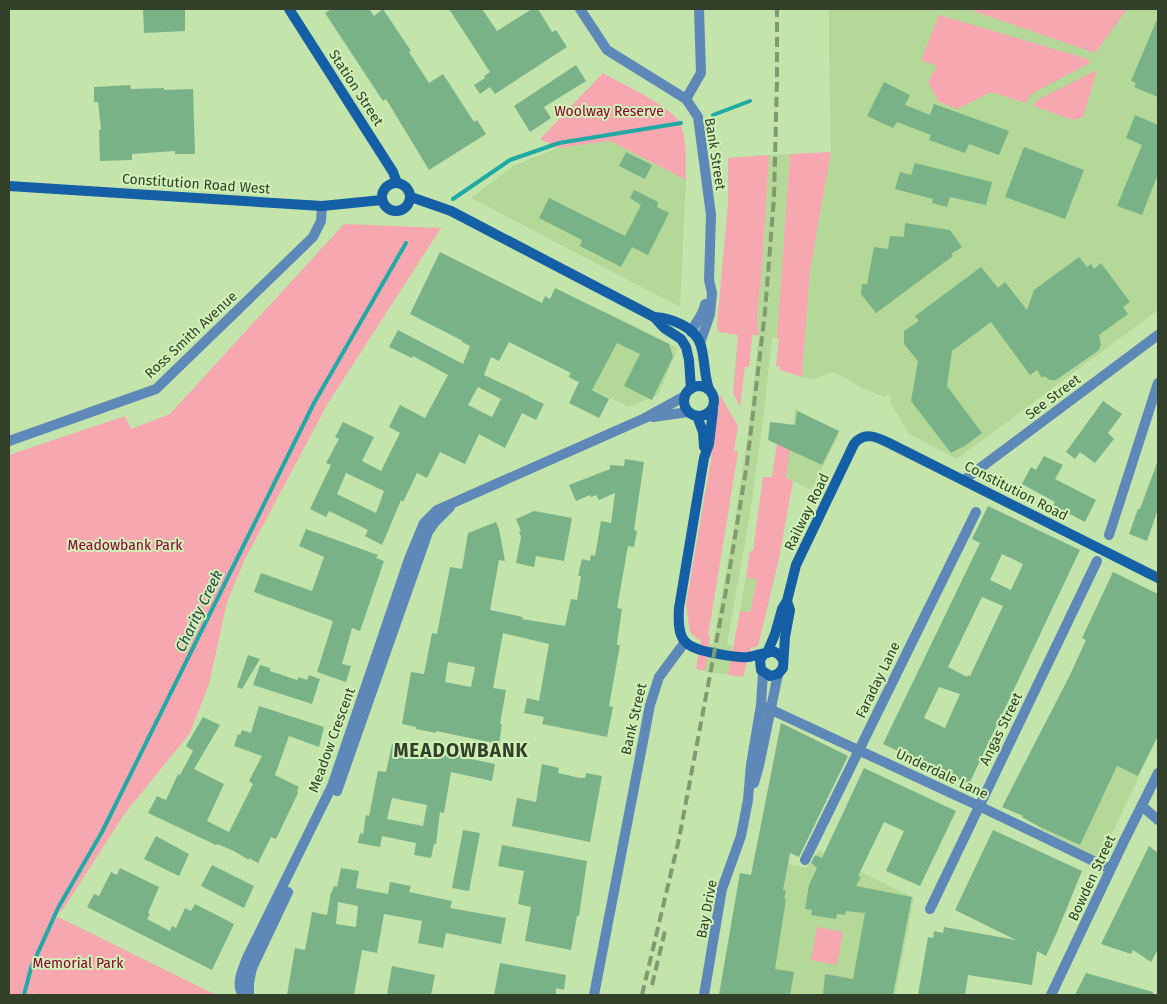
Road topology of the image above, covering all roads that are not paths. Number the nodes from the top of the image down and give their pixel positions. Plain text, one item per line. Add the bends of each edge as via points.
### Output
1 (289, 9) edge
2 (580, 9) edge
3 (699, 9) edge
4 (686, 99) junction
5 (397, 183) junction
6 (9, 186) edge
7 (411, 197) junction
8 (382, 200) junction
9 (322, 206) junction
10 (709, 280) junction
11 (654, 317) junction
12 (691, 332) junction
13 (1158, 335) edge
14 (684, 343) junction
15 (700, 343) junction
16 (1158, 383) edge
17 (709, 389) junction
18 (688, 392) junction
19 (712, 410) junction
20 (693, 414) junction
21 (645, 418) junction
22 (860, 438) joint
23 (9, 441) edge
24 (704, 458) junction
25 (964, 480) junction
26 (456, 501) junction
27 (976, 512) dead end
28 (1109, 535) dead end
29 (1097, 561) dead end
30 (1158, 578) edge
31 (787, 601) junction
32 (685, 642) junction
33 (766, 653) junction
34 (748, 660) junction
35 (783, 660) junction
36 (762, 671) junction
37 (778, 674) junction
38 (766, 707) junction
39 (859, 750) junction
40 (1158, 773) edge
41 (979, 806) junction
42 (1142, 806) junction
43 (1158, 820) edge
44 (805, 860) dead end
45 (1110, 870) junction
46 (930, 909) dead end
47 (243, 995) edge
48 (249, 995) edge
49 (594, 995) edge
50 (704, 995) edge
51 (1051, 995) edge

1 - 5 main road, Station Street
2 - 4 street via 607,50
3 - 4 street via 701,73
4 - 10 street, Bank Street via 698,117 707,186
5 - 7 main road via 407,187
5 - 8 main road via 386,188
6 - 9 main road, Constitution Road West
7 - 8 main road via 407,207 398,211 388,208
7 - 11 main road via 451,212
8 - 9 main road, Constitution Road West
9 - 23 street, Ross Smith Avenue via 321,221 313,237 156,389
10 - 12 street, Bank Street via 703,316
10 - 15 street, Bank Street via 712,293 710,314
11 - 12 main road via 668,318
11 - 14 main road
12 - 14 main road
12 - 15 main road
13 - 25 street, See Street
14 - 18 main road via 689,360
15 - 17 main road, Bank Street
16 - 28 street
17 - 18 main road via 700,386
17 - 19 main road via 714,396
18 - 20 main road via 685,405
18 - 21 street, Meadow Crescent
19 - 20 main road via 706,415
19 - 24 main road via 709,444
20 - 21 street, Meadow Crescent
20 - 24 main road via 703,432
21 - 26 street, Meadow Crescent
22 - 25 main road, Constitution Road via 880,438
22 - 31 main road, Railway Road via 854,444 801,554
24 - 32 main road via 679,608 680,630
25 - 30 main road, Constitution Road
26 - 47 street, Meadow Crescent via 429,516 420,530 332,786 247,958 240,978
26 - 48 street, Meadow Crescent via 428,532 339,787 252,968
27 - 39 street, Faraday Lane
29 - 41 street, Angas Street
31 - 33 main road, Railway Road
31 - 35 main road, Railway Road via 790,610
32 - 34 main road via 698,650
32 - 49 street, Bank Street via 659,677 650,705
33 - 34 main road
33 - 35 main road via 778,654
33 - 36 main road via 760,660
34 - 36 main road
35 - 37 main road via 783,668
36 - 37 main road via 770,676
36 - 38 street, Bay Drive
37 - 38 street, Bay Drive
38 - 39 street, Underdale Lane
38 - 50 street, Bay Drive via 751,764 741,836 722,890
39 - 41 street, Underdale Lane
39 - 44 street, Faraday Lane
40 - 42 street, Bowden Street
41 - 45 street, Underdale Lane
41 - 46 street, Angas Street
42 - 43 street
42 - 45 street, Bowden Street
45 - 51 street, Bowden Street

